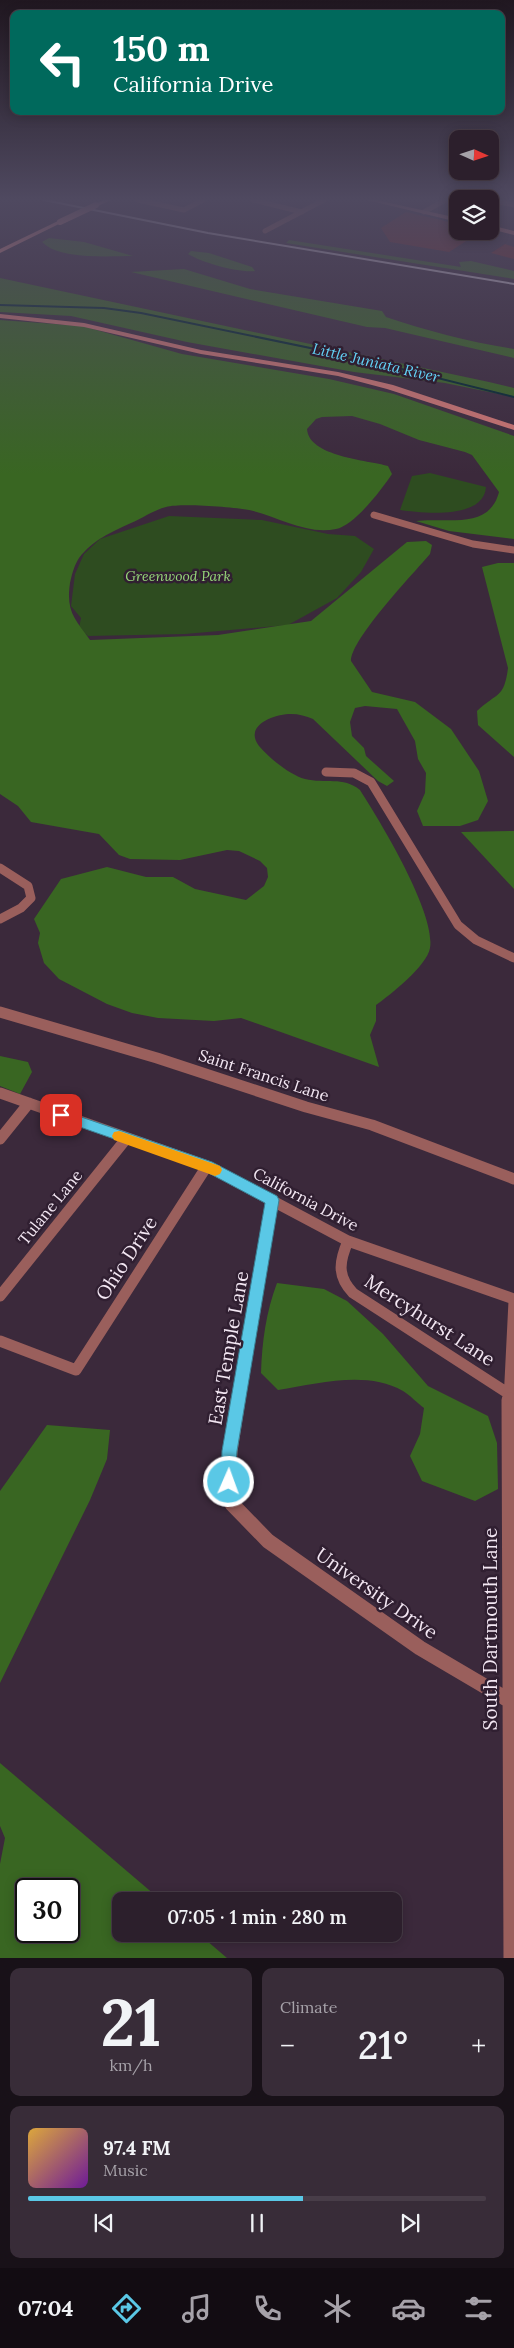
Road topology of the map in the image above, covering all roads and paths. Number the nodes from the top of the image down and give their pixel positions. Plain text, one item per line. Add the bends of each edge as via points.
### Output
1 (0, 316) edge
2 (514, 428) edge
3 (374, 515) dead end
4 (514, 550) edge
5 (326, 772) dead end
6 (0, 868) edge
7 (0, 918) edge
8 (514, 958) edge
9 (0, 1012) edge
10 (0, 1093) edge
11 (28, 1103) junction
12 (126, 1139) junction
13 (0, 1140) edge
14 (207, 1166) junction
15 (514, 1179) edge
16 (272, 1200) junction
17 (348, 1241) junction
18 (0, 1296) edge
19 (514, 1300) edge
20 (0, 1341) edge
21 (509, 1394) junction
22 (511, 1444) edge
23 (232, 1504) joint
24 (510, 1701) junction
25 (511, 1958) edge

1 - 2 main road via 77,324 202,352 338,374 390,387
3 - 4 street via 473,544
5 - 8 street via 354,773 371,782 462,929 476,940
6 - 7 street via 28,886 31,898 18,911
9 - 15 street, Saint Francis Lane via 372,1125
10 - 11 street, California Drive
11 - 12 street, California Drive
11 - 13 street
12 - 14 street, California Drive
12 - 18 street, Tulane Lane
14 - 16 street, California Drive
14 - 20 street, Ohio Drive via 76,1370
16 - 17 street, California Drive
16 - 23 street, East Temple Lane via 230,1451
17 - 19 street, California Drive
17 - 21 street, Mercyhurst Lane via 341,1257 340,1271 345,1286 361,1300
19 - 21 street, South Dartmouth Lane
21 - 22 street, South Dartmouth Lane
22 - 24 street, South Dartmouth Lane
23 - 24 street, University Drive via 276,1546 420,1648
24 - 25 street, South Dartmouth Lane

